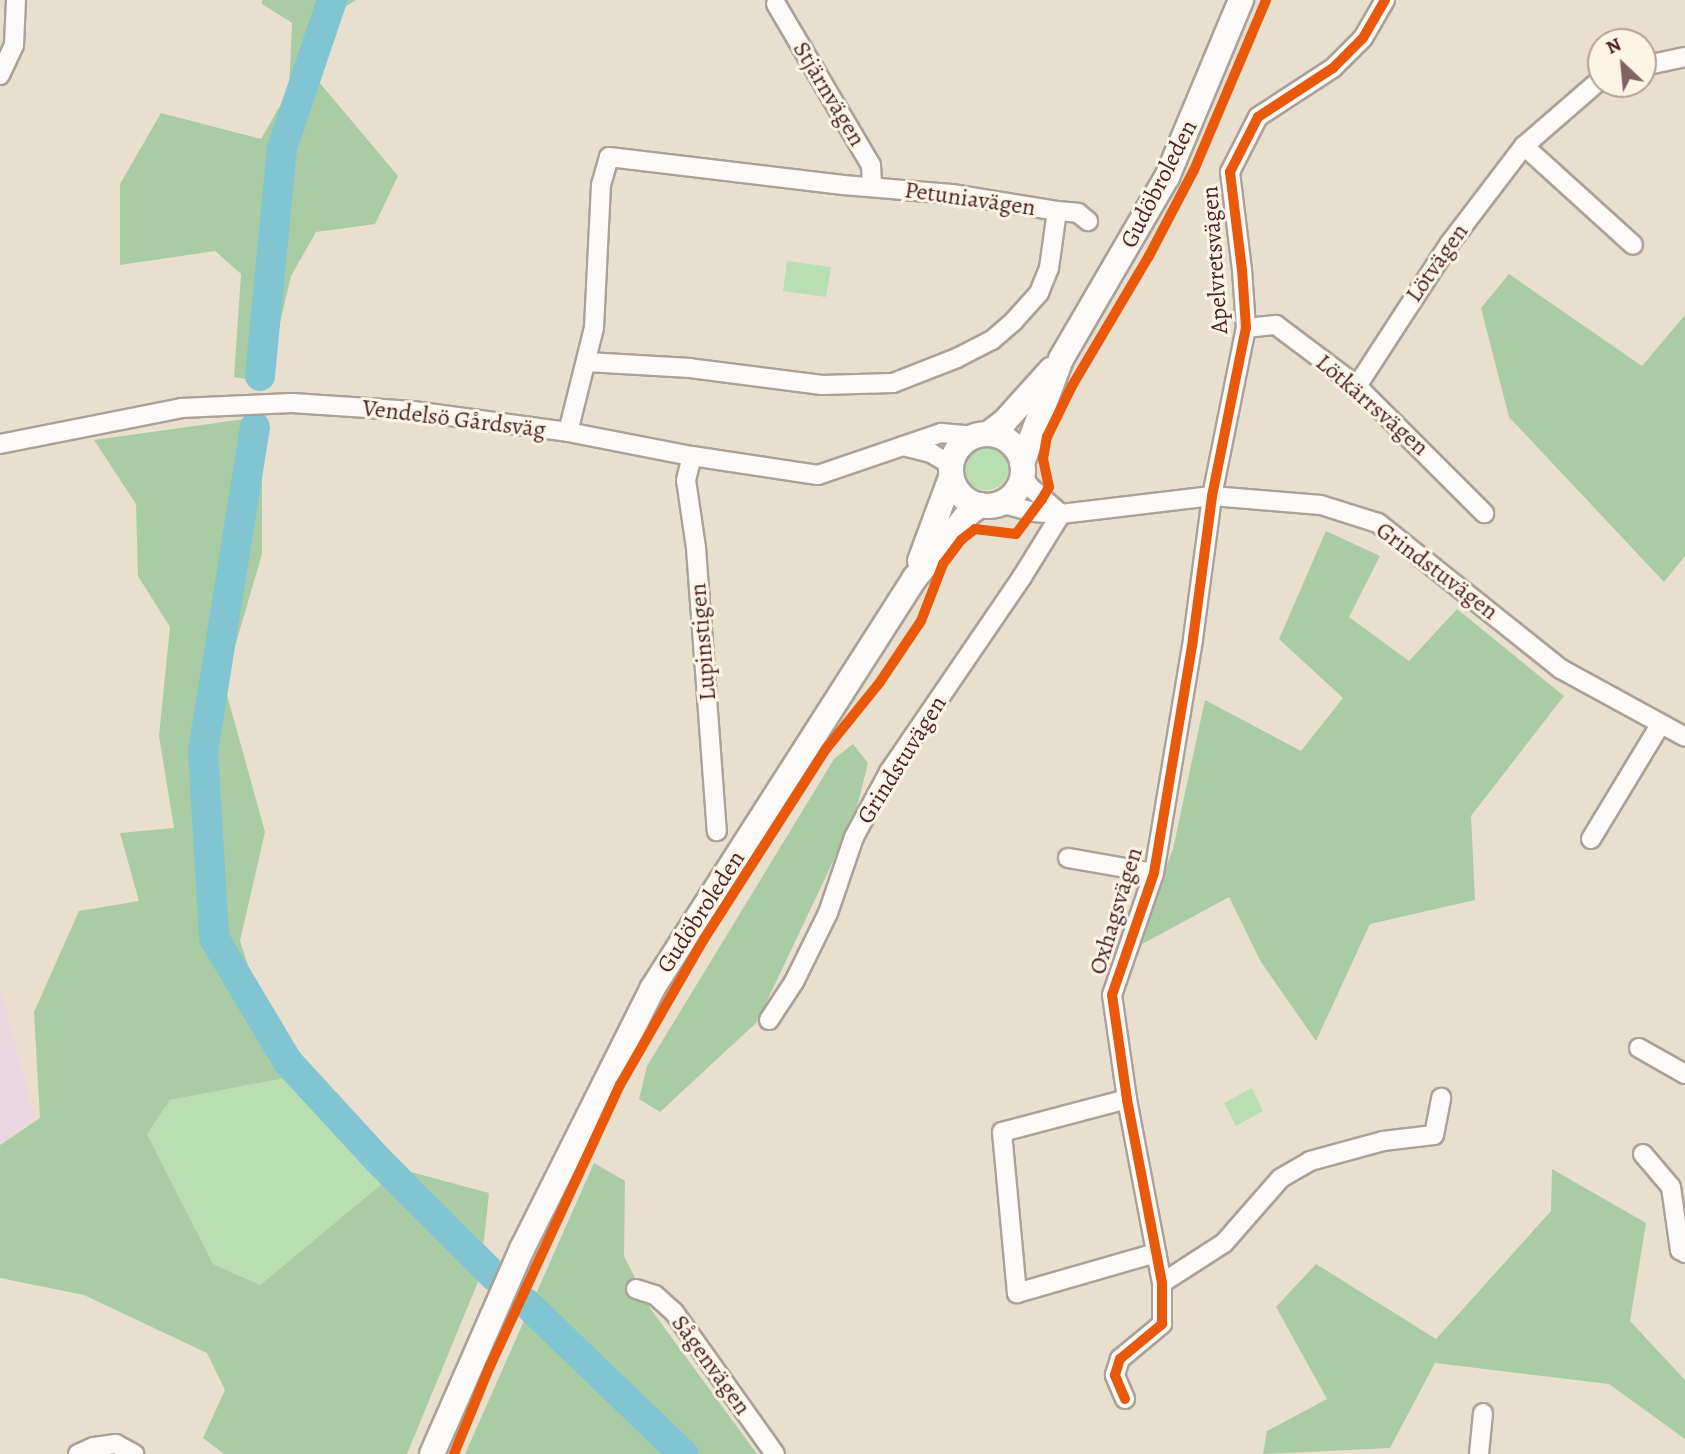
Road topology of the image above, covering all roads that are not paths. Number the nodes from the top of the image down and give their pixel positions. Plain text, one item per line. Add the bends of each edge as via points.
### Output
1 (16, 0) edge
2 (1241, 0) edge
3 (1385, 0) edge
4 (776, 4) dead end
5 (1685, 57) edge
6 (1657, 63) edge
7 (0, 75) edge
8 (1587, 91) edge
9 (1524, 146) junction
10 (873, 187) junction
11 (1057, 211) junction
12 (1088, 220) dead end
13 (1633, 245) dead end
14 (1245, 328) junction
15 (1061, 359) junction
16 (587, 362) junction
17 (1357, 386) junction
18 (568, 432) junction
19 (982, 435) junction
20 (0, 444) edge
21 (903, 446) junction
22 (692, 456) junction
23 (1022, 469) junction
24 (951, 471) junction
25 (1212, 496) junction
26 (990, 504) junction
27 (1484, 513) dead end
28 (1060, 514) junction
29 (914, 579) junction
30 (1660, 725) junction
31 (1685, 737) edge
32 (717, 831) dead end
33 (1591, 839) dead end
34 (1068, 858) dead end
35 (1154, 873) junction
36 (769, 1020) dead end
37 (1639, 1048) dead end
38 (1685, 1074) edge
39 (1441, 1098) dead end
40 (1127, 1100) junction
41 (1643, 1154) dead end
42 (1156, 1253) junction
43 (1685, 1253) edge
44 (1162, 1283) junction
45 (636, 1289) dead end
46 (1125, 1399) dead end
47 (1483, 1413) dead end
48 (78, 1454) edge
49 (134, 1454) edge
50 (432, 1454) edge
51 (775, 1454) edge
52 (1479, 1454) edge

1 - 7 street via 14,45
2 - 15 main road, Gudöbroleden via 1167,177
3 - 14 street, Apelvretsvägen via 1363,38 1333,68 1258,117 1230,172
4 - 10 street, Stjärnvägen via 871,165
5 - 6 street
8 - 9 street, Lötvägen
9 - 13 street
9 - 17 street, Lötvägen via 1450,243
10 - 11 street, Petuniavägen
10 - 16 street, Petuniavägen via 610,157 601,185 594,328
11 - 12 street via 1079,213
11 - 16 street, Petuniavägen via 1049,268 1039,293 1014,321 969,352 893,383 822,385 690,368
14 - 17 street, Lötkärrsvägen via 1276,326
14 - 25 street, Apelvretsvägen
15 - 19 main road, Gudöbroleden via 1005,421
15 - 23 main road, Gudöbroleden
16 - 18 street, Petuniavägen
17 - 27 street, Lötkärrsvägen
18 - 20 street, Vendelsö Gårdsväg via 413,411 292,403 181,408
18 - 22 street, Vendelsö Gårdsväg
19 - 21 street, Vendelsö Gårdsväg via 941,433
19 - 23 main road via 1011,444
19 - 24 main road via 963,443
21 - 22 street, Vendelsö Gårdsväg via 818,475
21 - 24 street via 931,453
22 - 32 street, Lupinstigen via 686,480 696,548
23 - 26 main road via 1018,487
23 - 28 street via 1030,487
24 - 26 main road via 965,499
24 - 29 main road, Gudöbroleden
25 - 28 street, Grindstuvägen
25 - 30 street, Grindstuvägen via 1321,505 1378,523 1561,669
25 - 35 street, Oxhagsvägen
26 - 28 street, Grindstuvägen
26 - 29 main road, Gudöbroleden via 968,514
28 - 36 street, Grindstuvägen via 889,772 854,837 828,913 794,982
29 - 50 main road, Gudöbroleden via 652,989 522,1249
30 - 31 street, Grindstuvägen
30 - 33 street
34 - 35 street, Oxhagsvägen
35 - 40 street, Oxhagsvägen via 1112,995
37 - 38 street
39 - 44 street via 1434,1135 1383,1141 1310,1161 1281,1178 1224,1244
40 - 42 street, Oxhagsvägen
40 - 42 street via 1002,1132 1017,1293
41 - 43 street via 1671,1187 1680,1250
42 - 44 street, Oxhagsvägen
44 - 46 street, Oxhagsvägen via 1162,1324 1120,1359 1115,1375
45 - 51 street, Sågenvägen via 655,1295 674,1312
47 - 52 street
48 - 49 street via 116,1444

